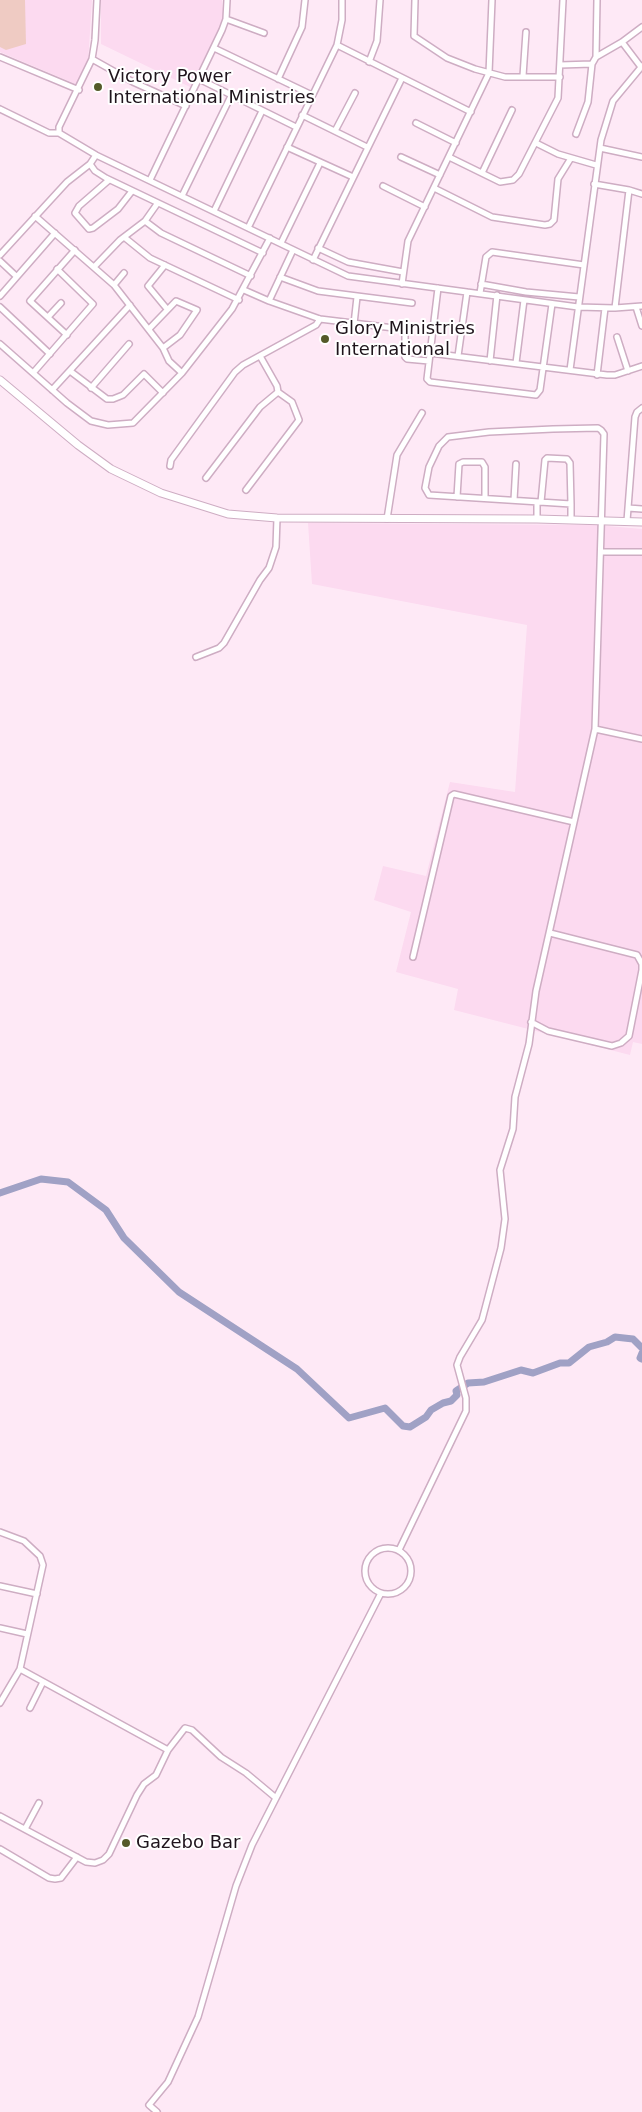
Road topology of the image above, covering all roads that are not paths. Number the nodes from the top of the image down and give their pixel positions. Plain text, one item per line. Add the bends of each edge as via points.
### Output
1 (96, 0) edge
2 (227, 0) edge
3 (305, 0) edge
4 (342, 0) edge
5 (380, 0) edge
6 (415, 0) edge
7 (492, 0) edge
8 (562, 0) edge
9 (597, 0) edge
10 (226, 19) junction
11 (642, 27) edge
12 (526, 32) dead end
13 (264, 33) dead end
14 (622, 42) junction
15 (337, 45) junction
16 (214, 48) junction
17 (0, 57) edge
18 (596, 57) junction
19 (92, 59) junction
20 (369, 62) junction
21 (592, 64) junction
22 (560, 65) junction
23 (641, 67) edge
24 (489, 73) junction
25 (523, 76) junction
26 (560, 77) junction
27 (402, 78) junction
28 (278, 79) junction
29 (199, 80) junction
30 (79, 90) junction
31 (355, 93) dead end
32 (312, 95) junction
33 (231, 96) junction
34 (186, 106) junction
35 (0, 109) edge
36 (512, 110) dead end
37 (262, 111) junction
38 (471, 112) junction
39 (302, 115) junction
40 (416, 123) dead end
41 (296, 127) junction
42 (335, 131) junction
43 (59, 133) junction
44 (576, 134) dead end
45 (456, 143) junction
46 (536, 144) junction
47 (287, 147) junction
48 (366, 147) junction
49 (600, 148) junction
50 (96, 155) junction
51 (401, 157) dead end
52 (449, 157) junction
53 (642, 157) edge
54 (571, 158) junction
55 (320, 163) junction
56 (90, 164) junction
57 (596, 165) junction
58 (482, 172) junction
59 (440, 175) junction
60 (352, 177) junction
61 (109, 180) junction
62 (150, 180) junction
63 (594, 184) junction
64 (383, 186) dead end
65 (434, 188) junction
66 (629, 190) junction
67 (132, 191) junction
68 (642, 194) edge
69 (182, 196) junction
70 (157, 204) junction
71 (425, 207) junction
72 (214, 211) junction
73 (35, 216) junction
74 (145, 221) junction
75 (248, 228) junction
76 (55, 234) junction
77 (124, 237) junction
78 (270, 238) junction
79 (281, 244) junction
80 (318, 248) junction
81 (74, 250) junction
82 (293, 250) junction
83 (263, 253) junction
84 (0, 255) edge
85 (313, 260) junction
86 (0, 261) edge
87 (584, 264) junction
88 (165, 265) junction
89 (94, 267) junction
90 (57, 269) junction
91 (404, 272) junction
92 (124, 273) dead end
93 (16, 276) junction
94 (251, 276) junction
95 (280, 277) junction
96 (402, 284) junction
97 (481, 284) junction
98 (114, 285) junction
99 (438, 288) junction
100 (244, 290) junction
101 (467, 292) junction
102 (480, 293) junction
103 (0, 296) edge
104 (497, 296) junction
105 (357, 297) junction
106 (579, 297) junction
107 (239, 300) junction
108 (524, 300) junction
109 (269, 301) junction
110 (61, 303) dead end
111 (130, 304) junction
112 (412, 304) dead end
113 (552, 304) junction
114 (0, 307) edge
115 (578, 307) junction
116 (639, 307) edge
117 (605, 308) junction
118 (615, 308) junction
119 (167, 309) junction
120 (48, 317) junction
121 (320, 319) junction
122 (354, 324) junction
123 (642, 326) edge
124 (150, 329) junction
125 (67, 335) junction
126 (617, 337) dead end
127 (0, 344) edge
128 (129, 344) dead end
129 (163, 348) junction
130 (430, 353) junction
131 (50, 354) junction
132 (260, 356) junction
133 (458, 356) junction
134 (490, 360) junction
135 (429, 361) junction
136 (516, 363) junction
137 (642, 366) edge
138 (544, 367) junction
139 (570, 370) junction
140 (70, 371) junction
141 (628, 371) junction
142 (182, 372) junction
143 (33, 373) junction
144 (597, 375) junction
145 (0, 380) edge
146 (91, 388) junction
147 (52, 390) junction
148 (278, 392) junction
149 (163, 393) junction
150 (642, 408) edge
151 (422, 413) dead end
152 (516, 464) dead end
153 (170, 466) dead end
154 (206, 478) dead end
155 (246, 490) dead end
156 (457, 497) junction
157 (485, 498) junction
158 (514, 500) junction
159 (539, 502) junction
160 (571, 504) junction
161 (628, 508) junction
162 (642, 509) edge
163 (278, 518) junction
164 (387, 519) junction
165 (537, 519) junction
166 (570, 520) junction
167 (600, 520) junction
168 (627, 521) junction
169 (642, 522) edge
170 (602, 552) junction
171 (642, 552) edge
172 (196, 657) dead end
173 (595, 729) junction
174 (642, 739) edge
175 (574, 822) junction
176 (550, 933) junction
177 (413, 957) dead end
178 (531, 1022) junction
179 (0, 1532) edge
180 (399, 1550) junction
181 (0, 1586) edge
182 (381, 1593) junction
183 (37, 1594) junction
184 (0, 1628) edge
185 (27, 1634) junction
186 (20, 1669) junction
187 (43, 1682) junction
188 (0, 1702) edge
189 (30, 1708) dead end
190 (168, 1750) junction
191 (276, 1798) junction
192 (39, 1803) dead end
193 (0, 1816) edge
194 (25, 1829) junction
195 (0, 1849) edge
196 (76, 1857) junction
197 (157, 2112) edge

1 - 19 street via 96,40
2 - 10 street
3 - 28 street via 302,28
4 - 15 street
5 - 20 street via 377,41
6 - 24 street via 413,33 416,39 447,58
7 - 24 street
8 - 22 street
9 - 18 street
10 - 13 street
10 - 16 street
11 - 14 street
12 - 25 street
14 - 18 street
14 - 23 street
15 - 20 street
15 - 32 street
16 - 28 street
16 - 29 street
17 - 30 street
18 - 21 street
19 - 30 street
19 - 34 street
20 - 27 street
21 - 22 street
21 - 44 street via 590,94
22 - 26 street
23 - 49 street via 614,101
24 - 25 street
24 - 38 street
25 - 26 street
26 - 46 street via 558,98
27 - 38 street
27 - 48 street
28 - 32 street
29 - 33 street
29 - 34 street
30 - 43 street
31 - 42 street
32 - 39 street
33 - 37 street
33 - 69 street
34 - 62 street
35 - 43 street via 49,133
36 - 58 street
37 - 41 street
37 - 72 street
38 - 45 street
39 - 41 street
39 - 42 street
40 - 45 street
41 - 47 street
42 - 48 street
43 - 50 street
45 - 52 street
46 - 54 street
46 - 58 street via 513,180 500,182
47 - 55 street
47 - 75 street
48 - 60 street
49 - 53 street
49 - 57 street
50 - 56 street
50 - 62 street
51 - 59 street
52 - 58 street
52 - 59 street
54 - 57 street
54 - 65 street via 558,179 554,220 550,224 492,217
55 - 60 street
55 - 79 street
56 - 61 street
56 - 73 street via 67,182
57 - 63 street
59 - 65 street
60 - 80 street
61 - 67 street
61 - 67 street via 75,212 89,229 118,209
62 - 69 street
63 - 66 street
63 - 87 street
64 - 71 street
65 - 71 street
66 - 68 street
66 - 118 street
67 - 70 street
69 - 72 street
70 - 74 street
70 - 83 street
71 - 91 street via 406,246
72 - 75 street
73 - 76 street
73 - 84 street
74 - 77 street
74 - 94 street via 161,233
75 - 78 street
76 - 81 street
76 - 93 street
77 - 88 street via 144,254
77 - 89 street
78 - 79 street
78 - 83 street
79 - 82 street
80 - 85 street
80 - 91 street via 348,262
81 - 89 street
81 - 90 street
82 - 85 street
82 - 95 street
83 - 94 street
85 - 96 street via 348,276
86 - 93 street
87 - 97 street via 492,252 486,257
87 - 106 street
88 - 107 street
88 - 119 street via 148,286
89 - 98 street
90 - 120 street via 30,298
90 - 125 street via 93,304
91 - 96 street
92 - 98 street
93 - 103 street
94 - 100 street
95 - 105 street via 318,291
95 - 109 street
96 - 99 street
97 - 102 street
97 - 106 street
98 - 111 street
99 - 101 street
99 - 130 street
100 - 107 street
100 - 109 street
101 - 102 street
101 - 133 street
102 - 104 street
104 - 108 street
104 - 134 street
105 - 112 street
105 - 122 street
106 - 115 street
107 - 142 street
108 - 113 street
108 - 136 street
109 - 121 street
110 - 120 street
111 - 124 street
111 - 140 street
113 - 115 street
113 - 138 street
114 - 131 street
115 - 117 street
115 - 139 street
116 - 118 street
116 - 123 street
117 - 118 street
117 - 144 street
119 - 124 street
119 - 129 street via 176,301 198,311 180,334
120 - 125 street
121 - 122 street
121 - 132 street via 316,325
122 - 135 street via 402,329 405,332 405,357
124 - 129 street
125 - 131 street
126 - 141 street
127 - 143 street
128 - 146 street
129 - 142 street via 169,361
130 - 133 street
130 - 135 street
131 - 143 street
132 - 148 street
132 - 153 street via 235,372 171,460
133 - 134 street
134 - 136 street
135 - 138 street via 427,379 430,382 534,395 540,390
136 - 138 street
137 - 141 street
138 - 139 street
139 - 144 street
140 - 146 street
140 - 147 street
141 - 144 street
142 - 149 street
143 - 147 street
145 - 163 main road via 78,445 131,480 228,514
146 - 149 street via 106,399 113,399 123,395 144,374
147 - 149 street via 91,420 108,425 135,422
148 - 154 street via 260,407
148 - 155 street via 292,402 299,420
150 - 161 street via 635,417
151 - 164 street via 397,455
152 - 158 street
156 - 157 street
156 - 157 street via 459,464 482,462 485,467
156 - 167 street via 432,496 425,488 428,467 448,437 511,430 598,428 604,434
157 - 158 street
158 - 159 street
159 - 160 street
159 - 160 street via 545,460 567,459 570,463
159 - 165 street
160 - 166 street
161 - 162 street
161 - 168 street
163 - 164 main road
163 - 172 street via 275,553 269,568 222,646
164 - 165 main road
165 - 166 main road
166 - 167 main road
167 - 168 main road
167 - 170 street
168 - 169 main road
170 - 171 street
170 - 173 street
173 - 174 street
173 - 175 street
175 - 176 street
175 - 177 street via 454,794 450,796
176 - 178 street
176 - 178 street via 637,955 642,970 626,1040 617,1046 548,1031
178 - 180 street via 525,1062 515,1096 513,1129 500,1170 505,1219 501,1248 482,1320 457,1366 463,1383 466,1411
179 - 183 street via 24,1541 42,1559
180 - 182 street via 411,1566 410,1577 406,1586 397,1592
180 - 182 street via 388,1547 377,1550 368,1558 364,1569 366,1579
181 - 183 street
182 - 191 street
183 - 185 street
184 - 185 street
185 - 186 street
186 - 187 street
186 - 188 street
187 - 189 street
187 - 190 street
190 - 191 street via 185,1728 192,1730 221,1757
190 - 196 street via 156,1775 144,1784 137,1795 106,1858 91,1863
191 - 197 street via 236,1886 198,2017 168,2082 149,2105
192 - 194 street
193 - 194 street
194 - 196 street
195 - 196 street via 56,1879 61,1878

